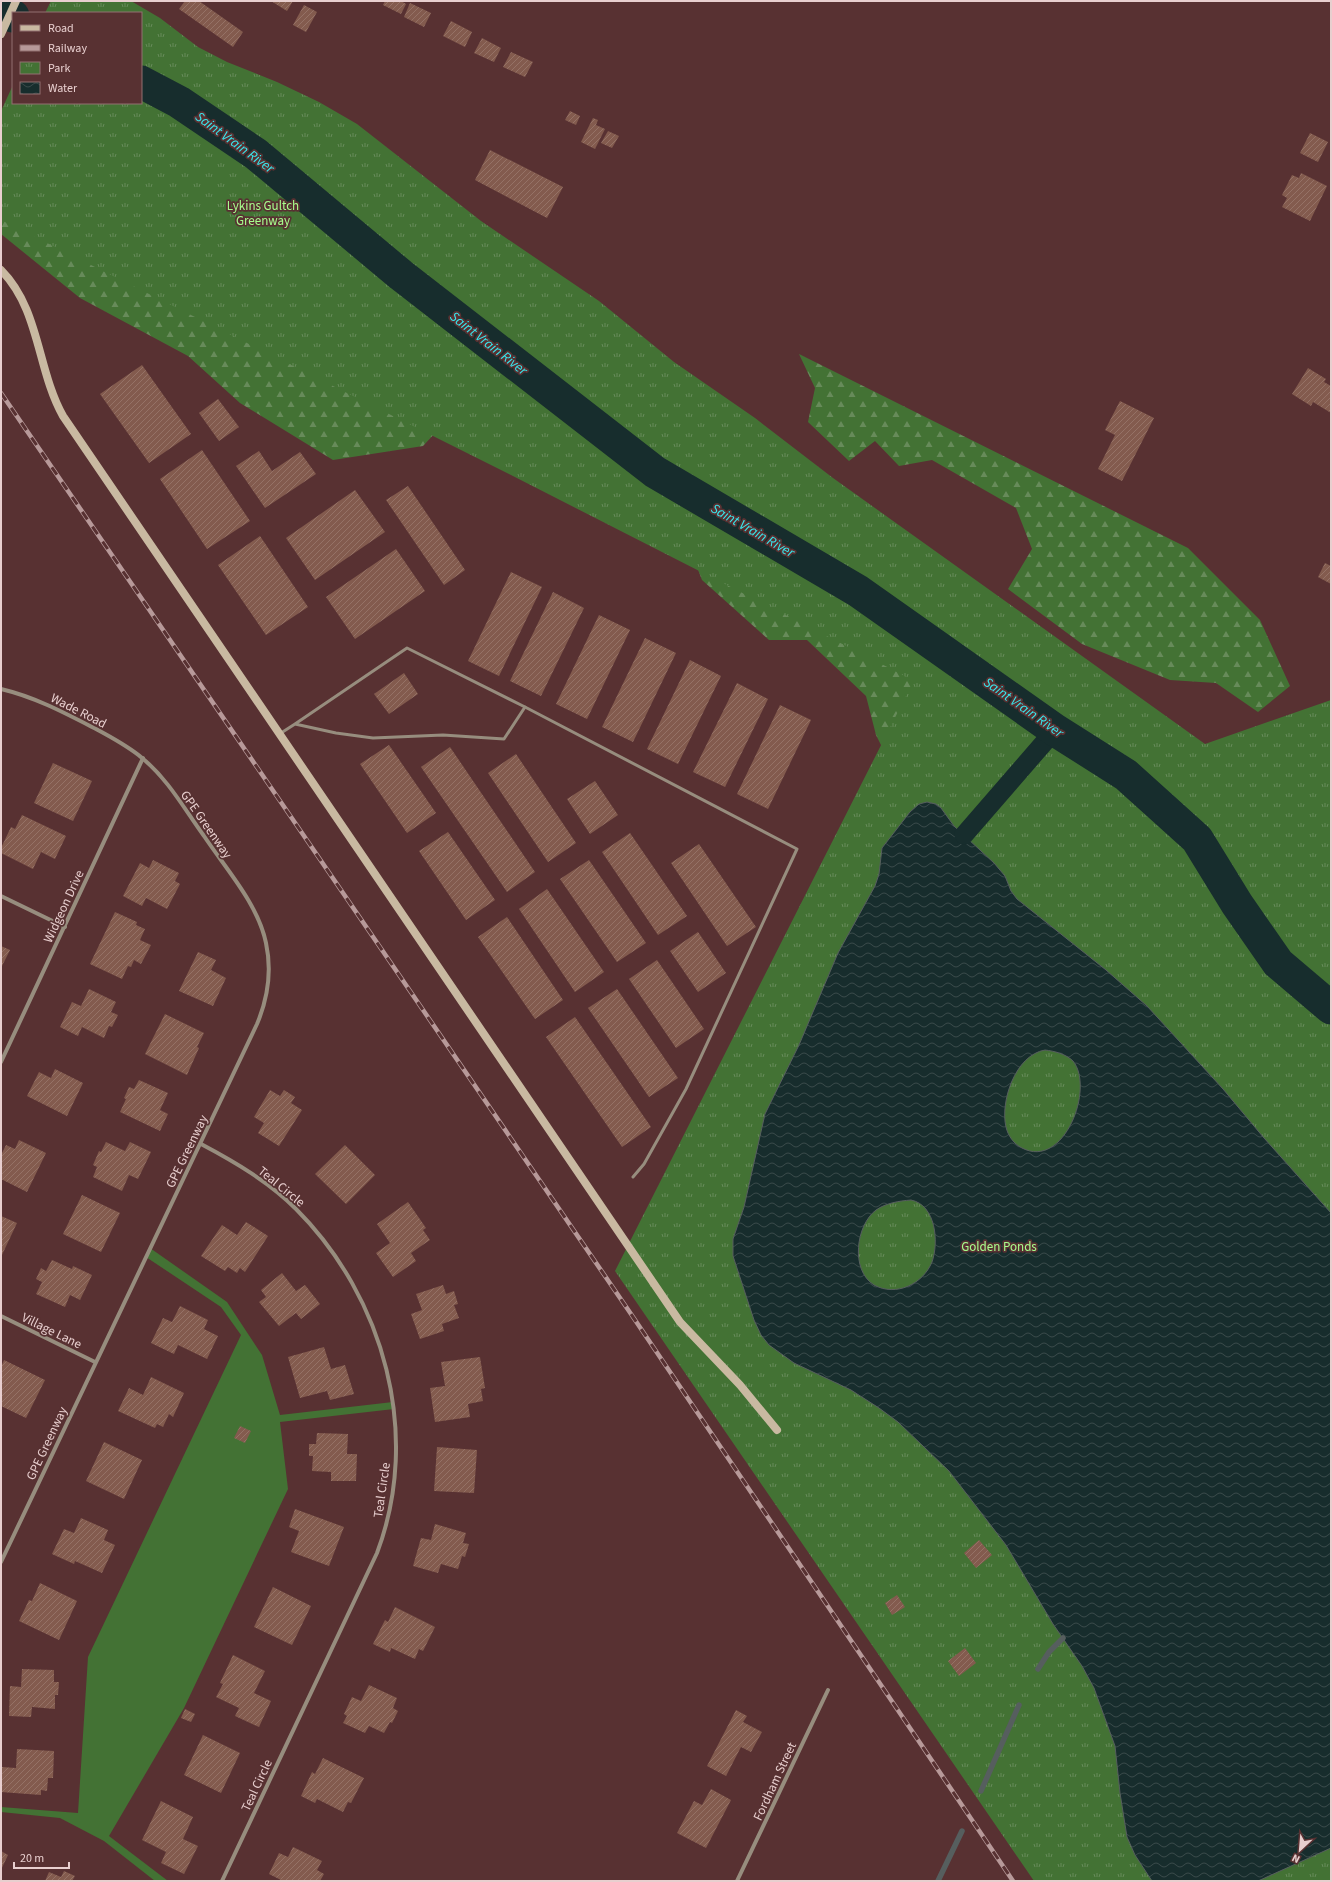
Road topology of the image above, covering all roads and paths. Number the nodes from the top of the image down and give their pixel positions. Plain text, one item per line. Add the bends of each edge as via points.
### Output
1 (16, 1) edge
2 (1, 34) edge
3 (1, 270) edge
4 (1, 689) edge
5 (525, 707) junction
6 (295, 724) junction
7 (280, 734) junction
8 (143, 758) junction
9 (1, 896) edge
10 (65, 927) junction
11 (1, 1062) edge
12 (201, 1144) junction
13 (633, 1177) dead end
14 (1, 1316) edge
15 (95, 1362) junction
16 (776, 1430) dead end
17 (1, 1562) edge
18 (828, 1690) dead end
19 (222, 1881) edge
20 (738, 1881) edge

1 - 2 street
3 - 7 street via 15,286 24,302 52,394 63,416
4 - 8 street, Wade Road via 22,694 58,709
5 - 6 lane via 504,739 443,735 372,738
5 - 6 lane via 407,648
5 - 13 lane via 797,849 686,1089 644,1164
6 - 7 lane
7 - 16 street via 680,1322 740,1385
8 - 10 street, Widgeon Drive
8 - 12 street, GPE Greenway via 176,797 240,889 262,930 267,951 269,983 263,1010
9 - 10 street
10 - 11 street, Widgeon Drive
12 - 15 street, GPE Greenway
12 - 19 street, Teal Circle via 231,1160 282,1197 307,1221 340,1262 360,1296 383,1354 392,1393 396,1435 393,1488 381,1542
14 - 15 street, Village Lane
15 - 17 street, GPE Greenway
18 - 20 street, Fordham Street

